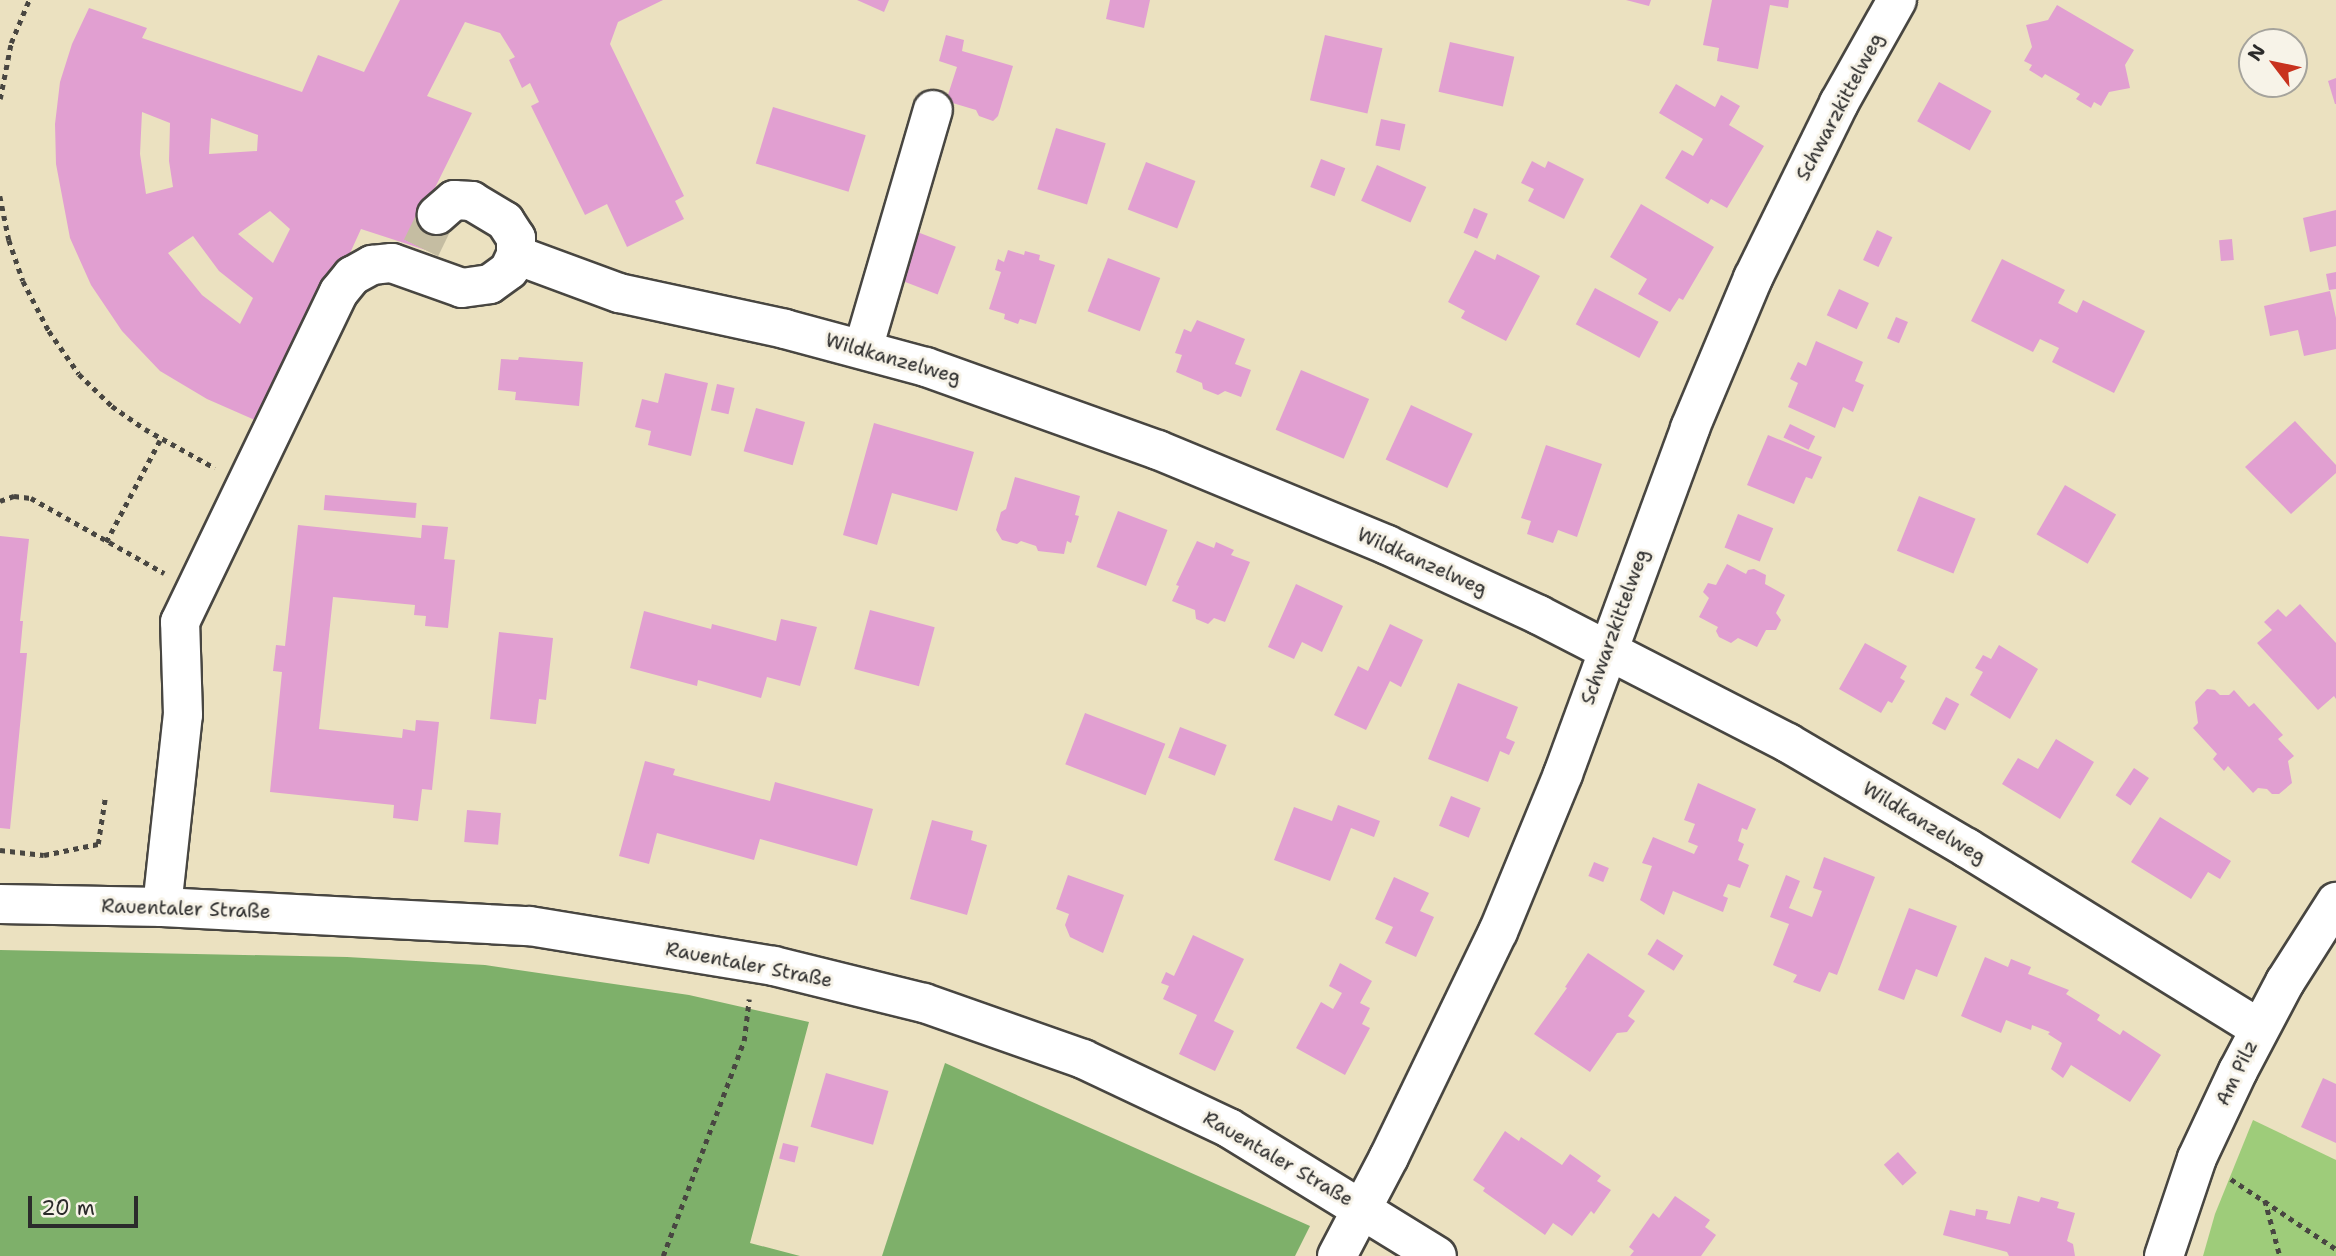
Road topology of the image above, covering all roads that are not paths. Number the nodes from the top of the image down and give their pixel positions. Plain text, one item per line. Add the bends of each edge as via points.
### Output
1 (1897, 0) edge
2 (933, 110) dead end
3 (424, 244) junction
4 (516, 255) junction
5 (863, 349) junction
6 (1607, 649) junction
7 (2336, 902) edge
8 (0, 904) edge
9 (162, 907) junction
10 (2259, 1028) junction
11 (1362, 1208) junction
12 (1337, 1256) edge
13 (1437, 1256) edge
14 (2164, 1256) edge

1 - 6 street, Schwarzkittelweg via 1839,103 1753,278 1690,428
2 - 5 street
3 - 4 street via 462,288 490,284 509,270
3 - 4 street via 454,200 472,201 505,221 516,238
3 - 9 street via 392,263 372,265 352,276 339,292 180,622 183,715
4 - 5 street, Wildkanzelweg via 618,293
5 - 6 street, Wildkanzelweg via 958,377 1206,469 1399,551
6 - 10 street, Wildkanzelweg via 1788,743
6 - 11 street, Schwarzkittelweg via 1563,774 1498,932
7 - 10 street, Am Pilz
8 - 9 street, Rauentaler Straße
9 - 11 street, Rauentaler Straße via 530,926 753,962 924,1003 1083,1059 1229,1128
10 - 14 street, Am Pilz via 2197,1158
11 - 12 street, Schwarzkittelweg
11 - 13 street, Rauentaler Straße

